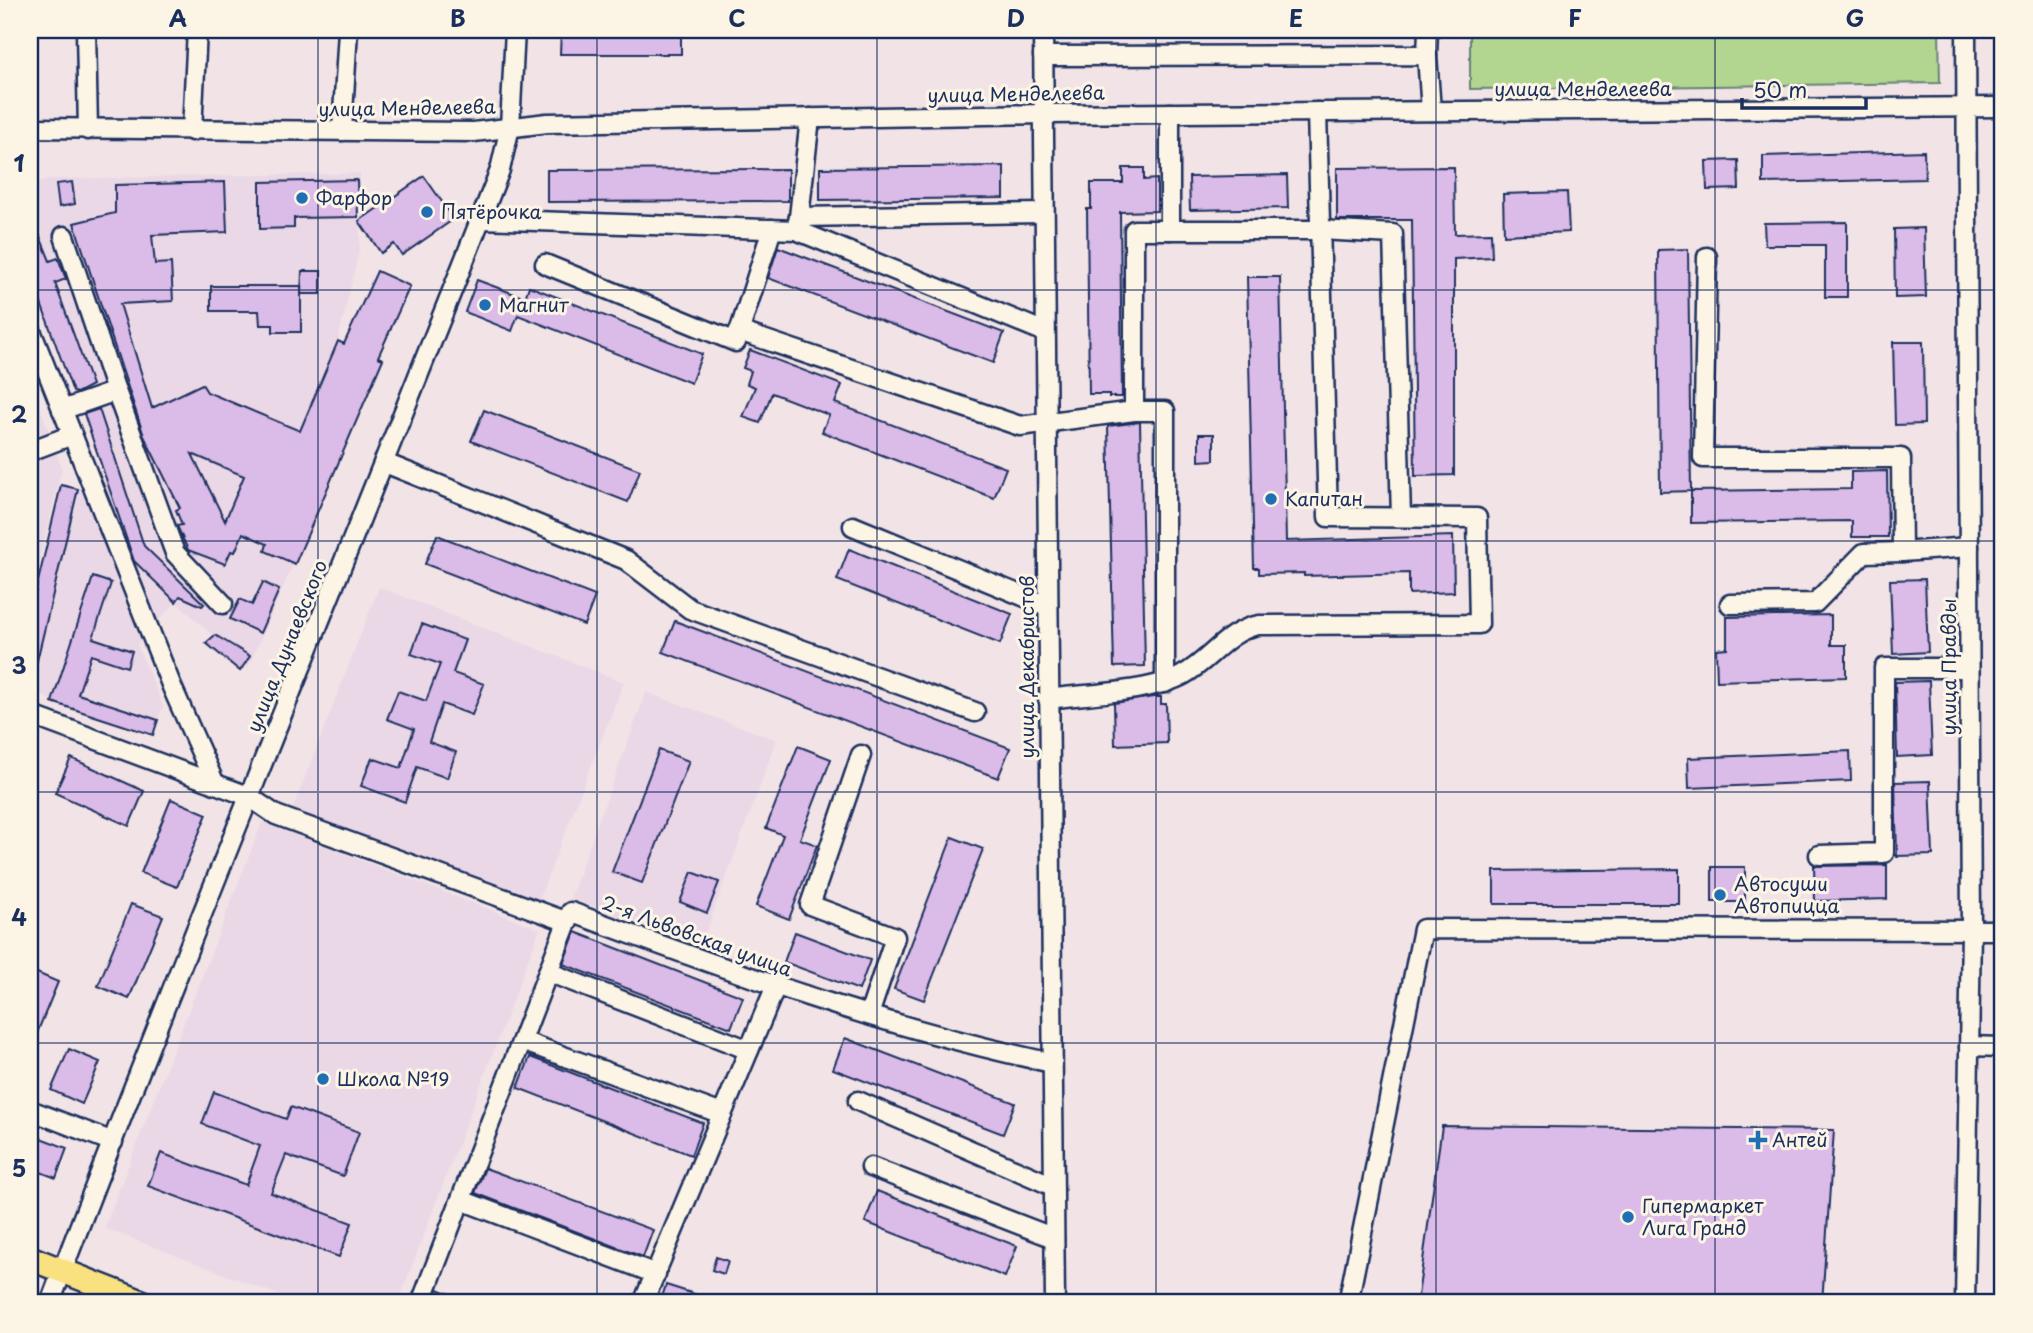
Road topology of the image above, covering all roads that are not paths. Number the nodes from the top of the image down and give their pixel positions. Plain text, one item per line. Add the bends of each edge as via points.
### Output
1 (86, 30) edge
2 (197, 30) edge
3 (348, 30) edge
4 (515, 30) edge
5 (1043, 30) edge
6 (1428, 30) edge
7 (1966, 30) edge
8 (1427, 55) junction
9 (1043, 56) junction
10 (1967, 107) junction
11 (2003, 107) edge
12 (1431, 111) junction
13 (1318, 112) junction
14 (1170, 113) junction
15 (1043, 114) junction
16 (810, 118) junction
17 (510, 127) junction
18 (30, 128) edge
19 (88, 130) junction
20 (192, 131) junction
21 (342, 131) junction
22 (1044, 213) junction
23 (481, 219) junction
24 (798, 223) junction
25 (772, 229) junction
26 (1170, 230) junction
27 (1320, 230) junction
28 (64, 236) dead end
29 (1707, 257) dead end
30 (544, 264) dead end
31 (30, 328) edge
32 (739, 331) junction
33 (1045, 332) junction
34 (116, 391) junction
35 (62, 410) junction
36 (1134, 411) junction
37 (1048, 420) junction
38 (72, 435) junction
39 (30, 451) edge
40 (385, 463) junction
41 (1401, 517) junction
42 (853, 526) dead end
43 (1969, 547) junction
44 (1902, 552) junction
45 (223, 604) dead end
46 (1730, 604) dead end
47 (1047, 606) junction
48 (1969, 668) junction
49 (1165, 683) junction
50 (1048, 699) junction
51 (975, 712) dead end
52 (30, 715) edge
53 (861, 755) dead end
54 (215, 784) junction
55 (248, 796) junction
56 (1819, 855) dead end
57 (568, 922) junction
58 (1971, 929) junction
59 (2003, 930) edge
60 (548, 972) junction
61 (775, 988) junction
62 (869, 1015) junction
63 (522, 1041) junction
64 (1969, 1046) junction
65 (2003, 1047) edge
66 (749, 1050) junction
67 (1052, 1063) junction
68 (858, 1101) dead end
69 (30, 1110) edge
70 (722, 1114) junction
71 (113, 1142) junction
72 (871, 1167) dead end
73 (1054, 1186) junction
74 (461, 1200) junction
75 (1054, 1238) junction
76 (30, 1258) edge
77 (62, 1271) junction
78 (656, 1274) junction
79 (50, 1303) edge
80 (144, 1303) edge
81 (421, 1303) edge
82 (643, 1303) edge
83 (1055, 1303) edge
84 (1348, 1303) edge
85 (1965, 1303) edge

1 - 19 street
2 - 20 street
3 - 21 street
4 - 17 street, улица Дунаевского
5 - 9 street, улица Декабристов
6 - 8 street
7 - 10 street, улица Правды
8 - 9 street
8 - 12 street
9 - 15 street, улица Декабристов
10 - 11 street, улица Менделеева
10 - 12 street, улица Менделеева
10 - 43 street, улица Правды
12 - 13 street, улица Менделеева
13 - 14 street, улица Менделеева
13 - 27 street
14 - 15 street, улица Менделеева
14 - 26 street
15 - 16 street, улица Менделеева
15 - 22 street, улица Декабристов
16 - 17 street, улица Менделеева
16 - 24 street
17 - 21 street, улица Менделеева via 474,132
17 - 23 street, улица Дунаевского
18 - 19 street, улица Менделеева
19 - 20 street, улица Менделеева
20 - 21 street, улица Менделеева
22 - 24 street
22 - 33 street, улица Декабристов
23 - 25 street
23 - 40 street, улица Дунаевского
24 - 25 street
24 - 33 street
25 - 32 street
26 - 27 street
26 - 36 street via 1134,230
27 - 41 street via 1392,234
27 - 41 street via 1328,517
28 - 34 street
29 - 44 street via 1703,458 1901,458
30 - 32 street via 736,342
31 - 35 street
32 - 37 street via 1020,426
33 - 37 street, улица Декабристов
34 - 35 street
34 - 45 street via 175,553
35 - 38 street
36 - 37 street
36 - 49 street via 1165,411
37 - 47 street, улица Декабристов
38 - 39 street
38 - 54 street
40 - 51 street via 626,560 690,609
40 - 55 street, улица Дунаевского
41 - 49 street via 1477,518 1479,624 1242,628 1185,674
42 - 47 street
43 - 44 street
43 - 48 street, улица Правды
44 - 46 street via 1864,553 1815,603
47 - 50 street, улица Декабристов
48 - 56 street via 1884,668 1884,853
48 - 58 street, улица Правды
49 - 50 street
50 - 67 street, улица Декабристов
52 - 54 street
53 - 62 street via 810,905 895,937
54 - 55 street
55 - 57 street via 276,815
55 - 71 street, улица Дунаевского
57 - 60 street
57 - 61 street, 2-я Львовская улица via 571,912
58 - 59 street
58 - 64 street, улица Правды
58 - 84 street via 1423,929
60 - 63 street
60 - 66 street
61 - 62 street, 2-я Львовская улица
61 - 66 street
62 - 67 street, 2-я Львовская улица
63 - 70 street
63 - 74 street
64 - 65 street
64 - 85 street, улица Правды
66 - 70 street
67 - 73 street, улица Декабристов
68 - 73 street
69 - 71 street
70 - 78 street
71 - 77 street, улица Дунаевского
72 - 75 street
73 - 75 street, улица Декабристов
74 - 78 street
74 - 81 street
75 - 83 street, улица Декабристов
76 - 77 main road
77 - 79 street, улица Дунаевского
77 - 80 main road
78 - 82 street

